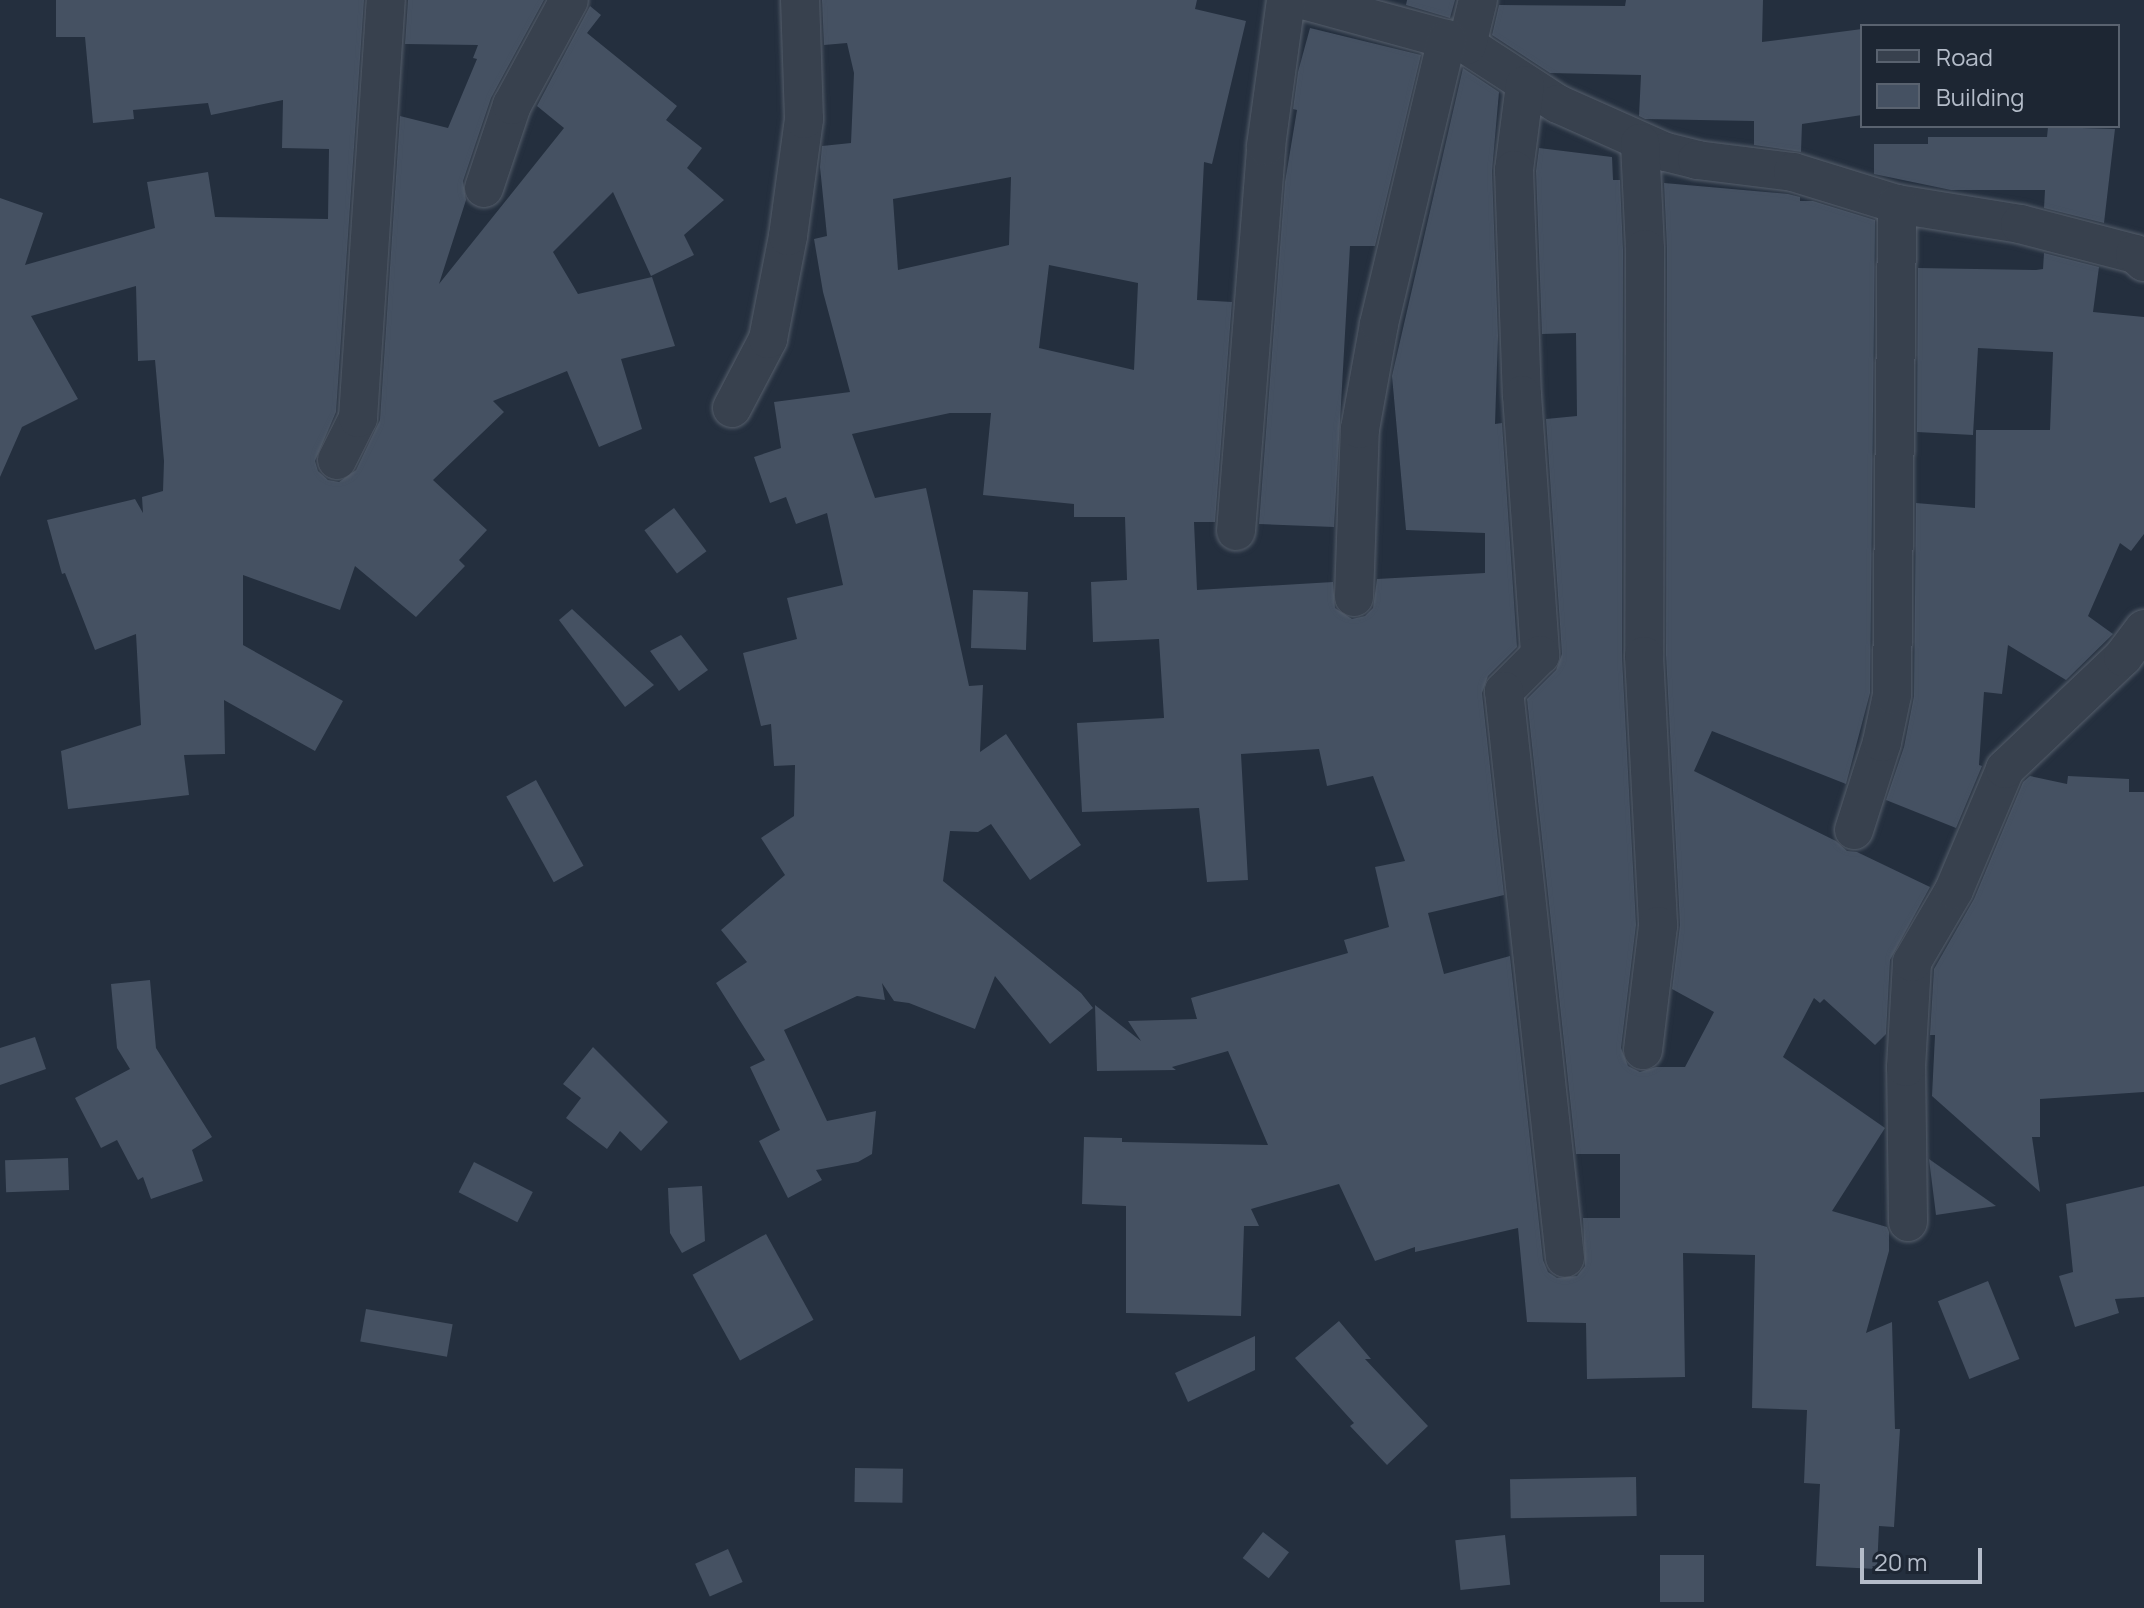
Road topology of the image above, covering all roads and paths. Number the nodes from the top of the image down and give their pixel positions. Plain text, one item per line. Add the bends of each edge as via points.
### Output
1 (386, 0) edge
2 (569, 0) edge
3 (800, 0) edge
4 (1286, 0) edge
5 (1303, 0) edge
6 (1478, 0) edge
7 (1457, 42) junction
8 (1525, 85) junction
9 (1640, 143) junction
10 (484, 188) dead end
11 (1897, 204) junction
12 (2144, 262) edge
13 (732, 408) dead end
14 (337, 460) dead end
15 (1236, 531) dead end
16 (1354, 597) dead end
17 (2144, 629) edge
18 (1854, 830) dead end
19 (1643, 1050) dead end
20 (1908, 1222) dead end
21 (1565, 1258) dead end

1 - 14 street via 358,418
2 - 10 street via 512,105
3 - 13 street via 804,119 788,236 768,339
4 - 15 street via 1266,146
5 - 7 street
6 - 7 street
7 - 8 street
7 - 16 street via 1379,324 1360,429
8 - 9 street
8 - 21 street via 1514,170 1522,395 1540,655 1504,691
9 - 11 street via 1697,160 1793,172
9 - 19 street via 1645,249 1644,656 1658,926
11 - 12 street via 2020,224 2135,254
11 - 18 street via 1892,695
17 - 20 street via 2123,657 2005,769 1954,890 1912,962 1906,1067

